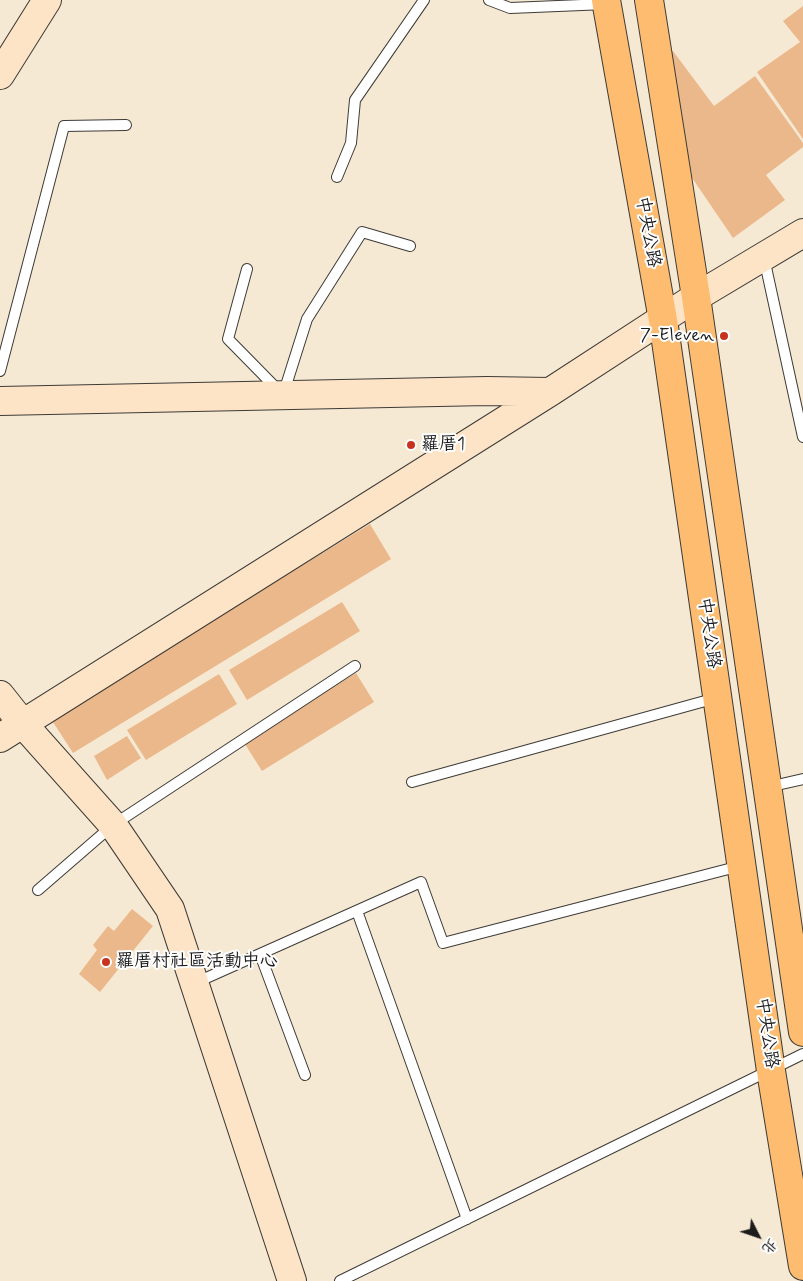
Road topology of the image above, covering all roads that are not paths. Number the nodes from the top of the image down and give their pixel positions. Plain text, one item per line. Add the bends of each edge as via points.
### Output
1 (47, 0) edge
2 (424, 0) edge
3 (489, 0) edge
4 (649, 0) edge
5 (606, 2) edge
6 (0, 75) edge
7 (126, 126) dead end
8 (337, 177) dead end
9 (803, 233) edge
10 (410, 246) dead end
11 (764, 257) junction
12 (246, 269) dead end
13 (696, 297) junction
14 (663, 320) junction
15 (0, 371) edge
16 (550, 392) junction
17 (283, 395) junction
18 (0, 401) edge
19 (803, 437) edge
20 (355, 666) dead end
21 (0, 695) edge
22 (717, 698) junction
23 (23, 724) junction
24 (0, 738) edge
25 (803, 779) edge
26 (412, 782) dead end
27 (767, 788) junction
28 (113, 825) junction
29 (741, 866) junction
30 (38, 890) dead end
31 (356, 911) junction
32 (260, 954) junction
33 (195, 983) junction
34 (803, 1032) edge
35 (803, 1054) edge
36 (771, 1071) junction
37 (305, 1075) dead end
38 (467, 1219) junction
39 (803, 1266) edge
40 (292, 1281) edge
41 (340, 1281) edge

1 - 6 street
2 - 8 lane via 355,100 351,143
3 - 5 lane via 510,8
4 - 13 main road, 中央公路
5 - 14 main road, 中央公路
7 - 15 lane via 64,126
9 - 11 street
10 - 17 lane via 362,232 307,319
11 - 13 street
11 - 19 lane
12 - 17 lane via 228,339
13 - 14 street
13 - 27 main road, 中央公路
14 - 16 street
14 - 22 main road, 中央公路
16 - 17 street
16 - 23 street
17 - 18 street
20 - 28 lane
21 - 23 street
22 - 26 lane
22 - 29 main road, 中央公路
23 - 24 street
23 - 28 street
25 - 27 lane
27 - 34 main road, 中央公路
28 - 30 lane
28 - 33 street via 170,909
29 - 31 lane via 444,943 421,882
29 - 36 main road, 中央公路
31 - 32 lane
31 - 38 lane
32 - 33 lane
32 - 37 lane
33 - 40 street
35 - 36 lane
36 - 38 lane
36 - 39 main road, 中央公路
38 - 41 lane

